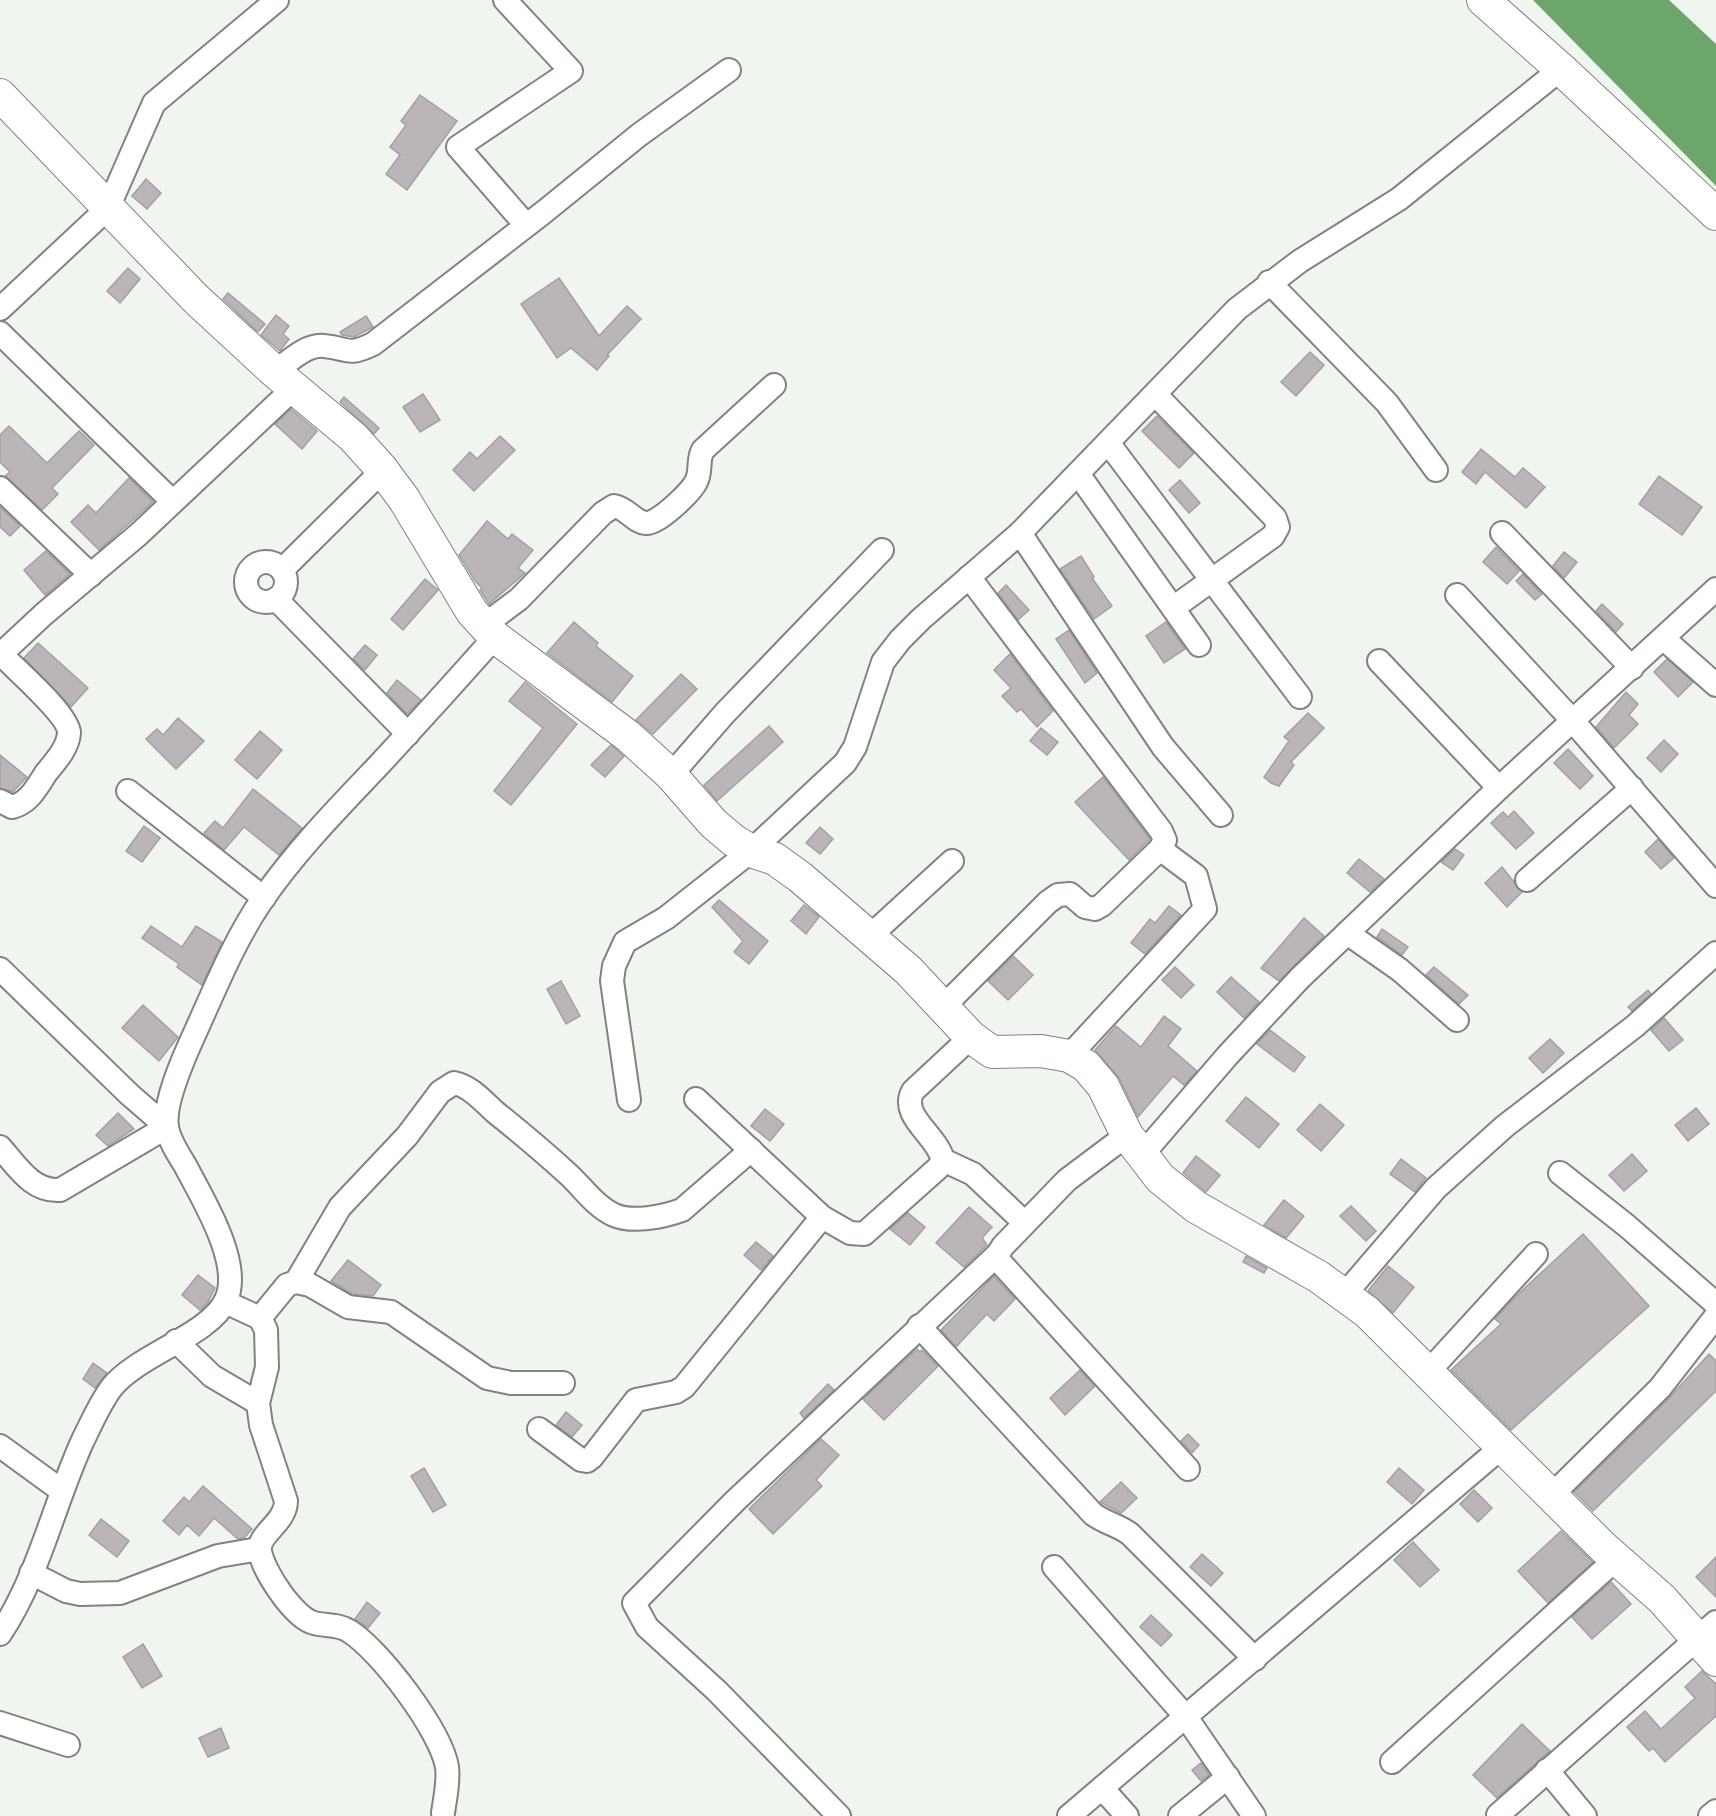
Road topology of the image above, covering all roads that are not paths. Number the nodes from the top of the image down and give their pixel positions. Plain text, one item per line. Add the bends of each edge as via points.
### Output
1 (277, 0) edge
2 (505, 0) edge
3 (1483, 0) edge
4 (1561, 69) junction
5 (729, 70) dead end
6 (0, 95) edge
7 (108, 208) junction
8 (1716, 214) edge
9 (526, 225) junction
10 (1269, 282) junction
11 (0, 309) edge
12 (0, 333) edge
13 (285, 380) junction
14 (774, 385) dead end
15 (1155, 394) junction
16 (1109, 444) junction
17 (383, 470) junction
18 (1436, 470) dead end
19 (1079, 475) junction
20 (0, 489) edge
21 (172, 501) junction
22 (1502, 532) dead end
23 (1020, 533) junction
24 (882, 550) dead end
25 (282, 570) junction
26 (91, 575) junction
27 (969, 577) junction
28 (1212, 581) junction
29 (1716, 590) edge
30 (1457, 596) dead end
31 (276, 599) junction
32 (1173, 608) junction
33 (489, 632) junction
34 (1664, 639) junction
35 (1199, 645) dead end
36 (0, 655) edge
37 (1379, 661) dead end
38 (1632, 668) junction
39 (1716, 685) edge
40 (1300, 697) dead end
41 (1572, 720) junction
42 (408, 734) junction
43 (671, 775) junction
44 (1499, 788) junction
45 (1632, 788) junction
46 (128, 790) dead end
47 (0, 801) edge
48 (1221, 815) dead end
49 (1160, 849) junction
50 (751, 851) junction
51 (952, 861) dead end
52 (1527, 880) dead end
53 (1716, 886) edge
54 (264, 898) junction
55 (1347, 933) junction
56 (870, 936) junction
57 (1716, 953) edge
58 (0, 969) edge
59 (944, 1006) junction
60 (1457, 1020) dead end
61 (971, 1037) junction
62 (1069, 1056) junction
63 (696, 1099) dead end
64 (629, 1100) dead end
65 (166, 1127) junction
66 (1134, 1145) junction
67 (0, 1147) edge
68 (751, 1150) junction
69 (943, 1160) junction
70 (1560, 1173) dead end
71 (822, 1217) junction
72 (1025, 1224) junction
73 (998, 1254) junction
74 (1536, 1254) dead end
75 (296, 1282) junction
76 (1345, 1294) junction
77 (225, 1302) junction
78 (1716, 1304) edge
79 (1716, 1316) edge
80 (260, 1318) junction
81 (919, 1326) junction
82 (176, 1341) junction
83 (1429, 1371) junction
84 (563, 1383) dead end
85 (258, 1403) junction
86 (539, 1429) dead end
87 (0, 1446) edge
88 (1503, 1446) junction
89 (1188, 1469) dead end
90 (62, 1491) junction
91 (1552, 1495) junction
92 (259, 1549) junction
93 (1616, 1559) junction
94 (1054, 1567) dead end
95 (31, 1573) junction
96 (0, 1634) edge
97 (1710, 1641) edge
98 (1255, 1659) junction
99 (1186, 1717) junction
100 (0, 1723) edge
101 (68, 1745) dead end
102 (1392, 1761) dead end
103 (1547, 1770) junction
104 (1228, 1777) junction
105 (1102, 1788) junction
106 (1716, 1811) edge
107 (444, 1813) dead end
108 (1498, 1815) edge
109 (839, 1816) edge
110 (1069, 1816) edge
111 (1127, 1816) edge
112 (1180, 1816) edge
113 (1254, 1816) edge
114 (1585, 1816) edge
115 (1710, 1816) edge

1 - 7 street via 154,103
2 - 9 street via 571,71 458,147
3 - 4 street
4 - 8 street
4 - 10 street via 1399,199
5 - 9 street
6 - 7 street
7 - 11 street
7 - 13 street via 196,299
9 - 13 street via 372,344 356,352 322,345 304,351
10 - 15 street via 1203,342
10 - 18 street via 1387,403
12 - 21 street
13 - 17 street via 353,437
13 - 21 street
14 - 33 street via 703,450 698,459 696,483 658,522 640,522 623,507 614,506 603,513
15 - 16 street
15 - 28 street via 1275,518 1278,527 1273,536
16 - 19 street
16 - 28 street
17 - 25 street
17 - 33 street
19 - 23 street
19 - 32 street
20 - 26 street
21 - 26 street
22 - 38 street
23 - 27 street
23 - 48 street via 1163,747
24 - 43 street via 725,713
25 - 31 street via 284,590
25 - 31 street via 265,561 253,566 246,577 247,589 256,599
26 - 36 street
27 - 49 street via 1161,831 1165,840
27 - 50 street via 921,619 883,662 855,747 845,763
28 - 32 street
28 - 40 street
29 - 34 street
30 - 41 street
31 - 42 street
32 - 35 street
33 - 42 street
33 - 43 street via 628,736
34 - 38 street
34 - 39 street
36 - 47 street via 62,717 69,731 66,745 30,796 12,807
37 - 44 street
38 - 41 street
41 - 44 street
41 - 45 street
42 - 54 street via 327,820
43 - 50 street via 713,823
44 - 55 street
45 - 52 street
45 - 53 street
46 - 54 street
49 - 59 street via 1095,909 1085,907 1070,894 1058,895 1048,902
49 - 62 street via 1196,876 1205,909
50 - 56 street via 775,859
50 - 64 street via 666,918 625,942 612,981
51 - 56 street
54 - 65 street via 248,922 186,1053 168,1107
55 - 60 street via 1400,969
55 - 66 street
56 - 59 street
57 - 76 street via 1635,1026 1505,1126 1444,1180
58 - 65 street
59 - 61 street
61 - 62 street via 992,1052
61 - 69 street via 913,1091 908,1101 910,1110 940,1149
62 - 66 street via 1086,1066 1103,1086
63 - 68 street
65 - 67 street via 60,1190 47,1191 32,1183
65 - 77 street via 230,1264 231,1284
66 - 72 street via 1067,1180
66 - 76 street via 1160,1178 1196,1207
68 - 71 street
68 - 75 street via 682,1210 626,1219 600,1206 494,1110 463,1085 454,1083 440,1092 407,1136 340,1207
69 - 71 street via 864,1234 850,1233
69 - 72 street via 973,1174
70 - 78 street
71 - 86 street via 684,1387 636,1400 587,1461
72 - 73 street
73 - 81 street
73 - 89 street via 999,1261
74 - 83 street
75 - 80 street via 287,1286
75 - 84 street via 310,1285 348,1307 391,1312 487,1378 511,1383
76 - 83 street
77 - 80 street
77 - 82 street via 212,1317
79 - 91 street via 1660,1388
80 - 85 street via 269,1350
81 - 98 street via 1093,1514 1130,1534
81 - 109 street via 634,1603 647,1626 717,1691
82 - 85 street via 212,1376
82 - 90 street via 128,1370 111,1388
83 - 88 street
85 - 92 street via 261,1425 286,1501 282,1519 262,1540
87 - 90 street
88 - 91 street
88 - 98 street
90 - 95 street
91 - 93 street
92 - 95 street via 218,1556 120,1593 66,1591
92 - 107 street via 279,1589 296,1612 314,1623 350,1631 371,1648 403,1685 442,1750 448,1779
93 - 97 street
93 - 102 street
94 - 99 street
95 - 96 street
97 - 103 street
98 - 99 street
99 - 104 street
99 - 105 street
100 - 101 street
103 - 108 street
103 - 114 street
104 - 112 street
104 - 113 street
105 - 110 street
105 - 111 street
106 - 115 street

